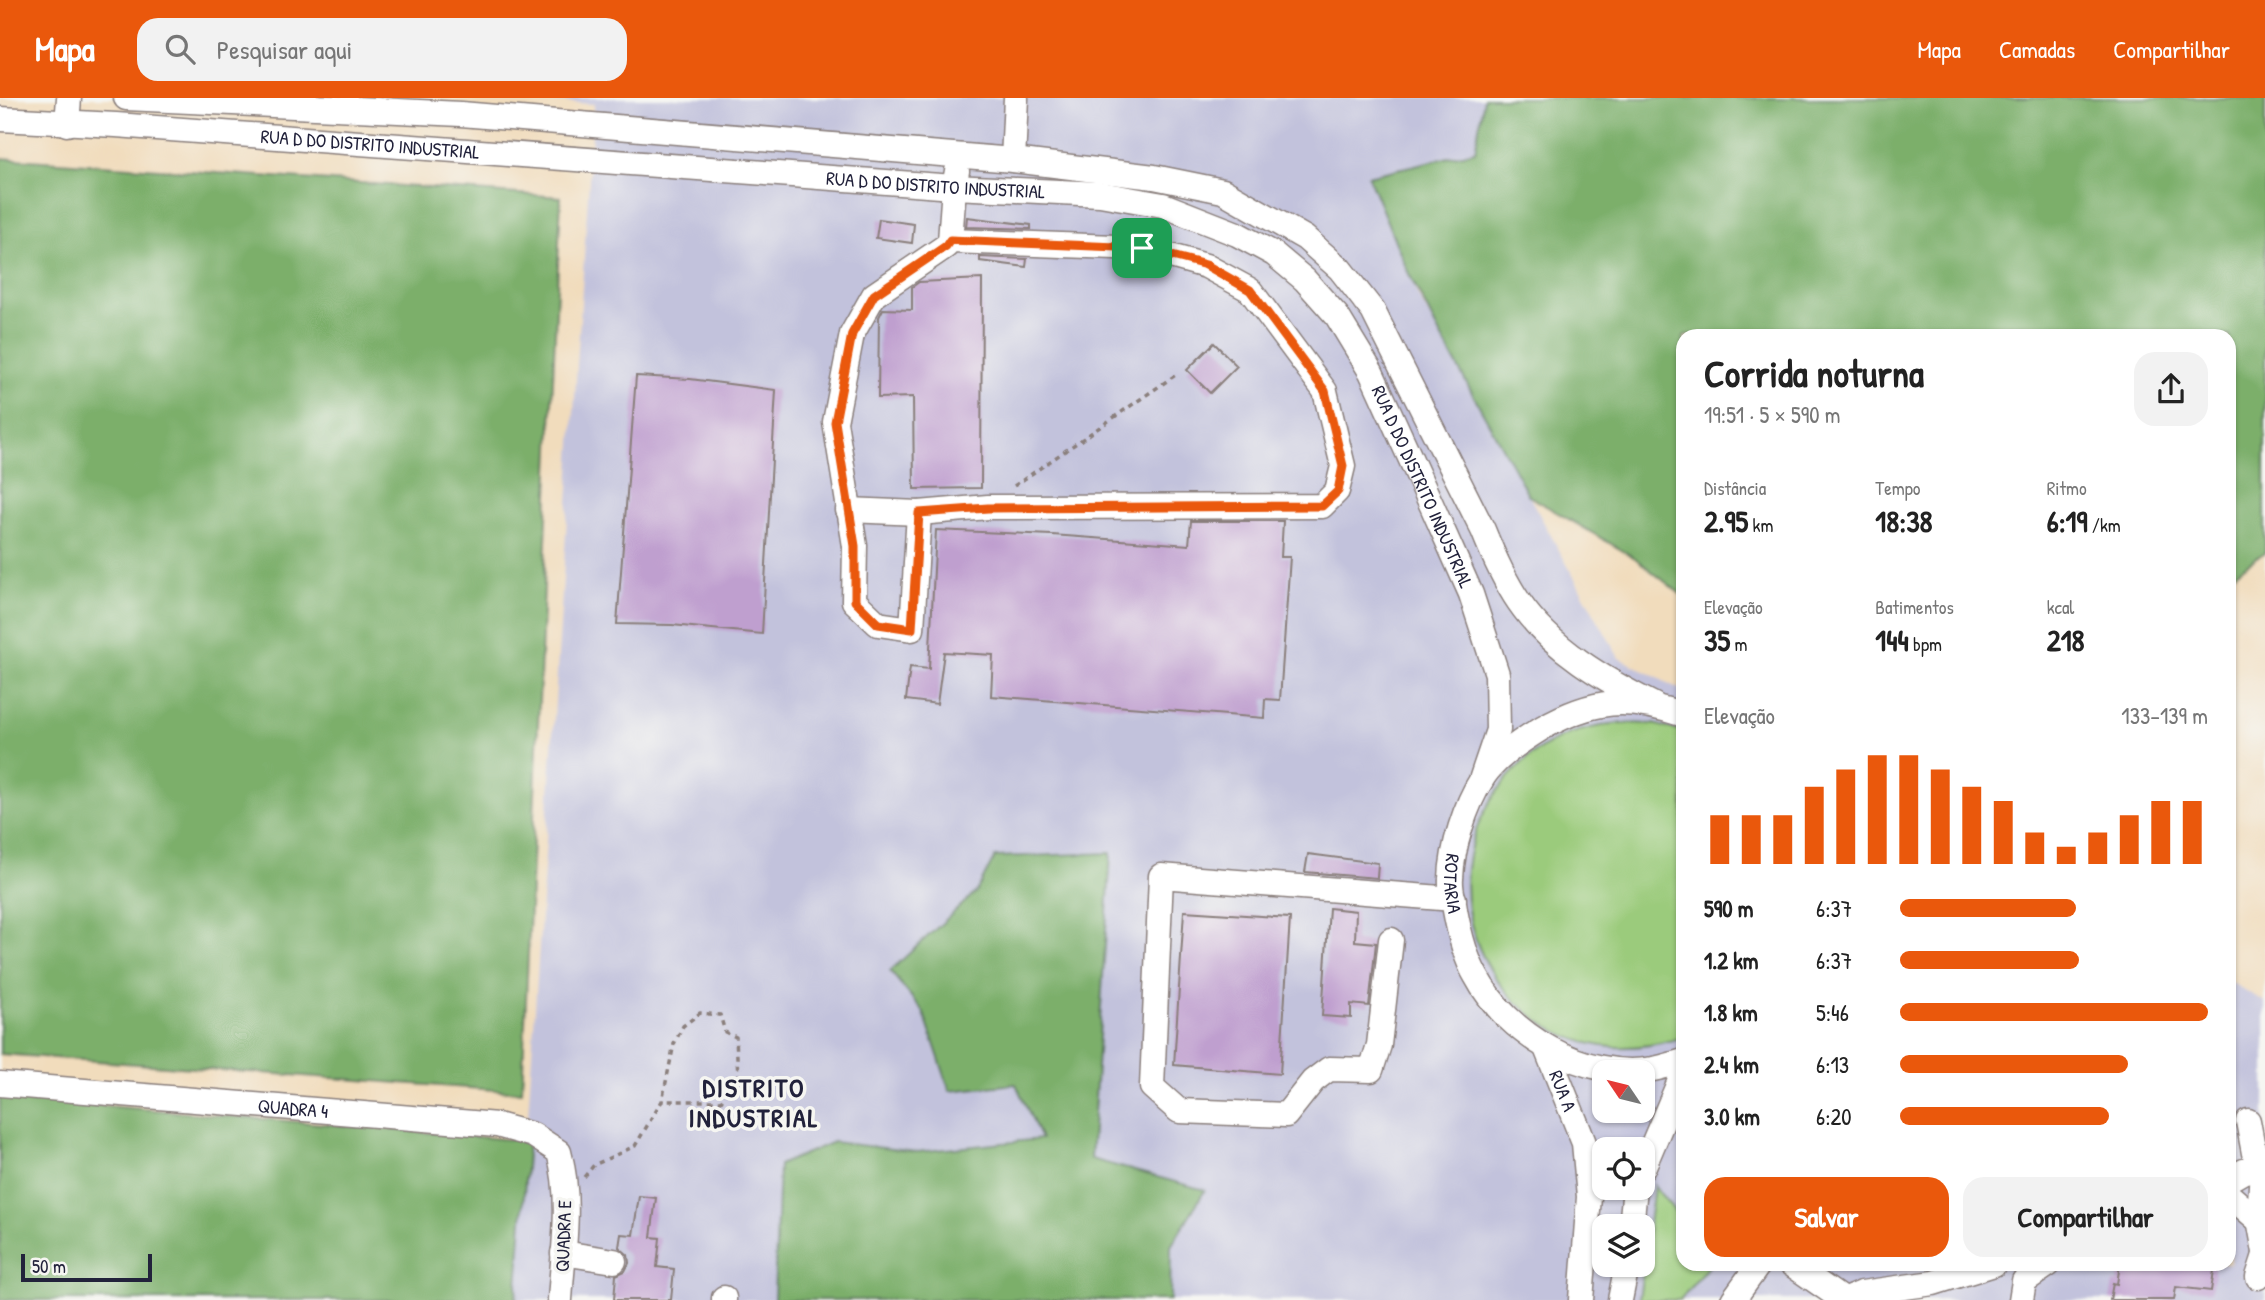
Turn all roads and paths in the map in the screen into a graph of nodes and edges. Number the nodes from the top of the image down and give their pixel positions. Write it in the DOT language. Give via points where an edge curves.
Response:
graph roads {
  1 [pos="69,98"];
  2 [pos="117,98"];
  3 [pos="126,98"];
  4 [pos="1016,98"];
  5 [pos="206,101"];
  6 [pos="462,106"];
  7 [pos="0,119"];
  8 [pos="67,124"];
  9 [pos="116,125"];
  10 [pos="961,157"];
  11 [pos="1013,160"];
  12 [pos="954,187"];
  13 [pos="950,240"];
  14 [pos="1177,374"];
  15 [pos="988,508"];
  16 [pos="848,510"];
  17 [pos="919,513"];
  18 [pos="1654,705"];
  19 [pos="1676,712"];
  20 [pos="1482,777"];
  21 [pos="1454,900"];
  22 [pos="1391,940"];
  23 [pos="1546,1048"];
  24 [pos="1676,1063"];
  25 [pos="0,1084"];
  26 [pos="1676,1090"];
  27 [pos="662,1101"];
  28 [pos="2248,1121"];
  29 [pos="1655,1140"];
  30 [pos="2264,1169"];
  31 [pos="565,1172"];
  32 [pos="2236,1176"];
  33 [pos="565,1200"];
  34 [pos="2236,1201"];
  35 [pos="2262,1222"];
  36 [pos="563,1253"];
  37 [pos="614,1261"];
  38 [pos="2263,1262"];
  39 [pos="1754,1271"];
  40 [pos="1801,1271"];
  41 [pos="1972,1271"];
  42 [pos="2009,1271"];
  43 [pos="2042,1271"];
  44 [pos="1625,1277"];
  45 [pos="2023,1290"];
  46 [pos="560,1300"];
  47 [pos="1581,1300"];
  48 [pos="1620,1300"];
  49 [pos="1733,1300"];
  50 [pos="1844,1300"];
  1 -- 8 [label="street"];
  2 -- 9 [label="street"];
  3 -- 5 [label="street, RUA D DO DISTRITO INDUSTRIAL"];
  4 -- 11 [label="street"];
  5 -- 6 [label="street, RUA D DO DISTRITO INDUSTRIAL"];
  6 -- 10 [label="street, RUA D DO DISTRITO INDUSTRIAL"];
  7 -- 8 [label="street, RUA D DO DISTRITO INDUSTRIAL"];
  8 -- 9 [label="street, RUA D DO DISTRITO INDUSTRIAL"];
  9 -- 12 [label="street, RUA D DO DISTRITO INDUSTRIAL"];
  10 -- 11 [label="street, RUA D DO DISTRITO INDUSTRIAL"];
  10 -- 12 [label="street"];
  11 -- 18 [label="street, RUA D DO DISTRITO INDUSTRIAL" via="1154,177 1223,191 1305,238 1340,269 1373,311 1519,603 1601,678"];
  12 -- 13 [label="street"];
  12 -- 20 [label="street, RUA D DO DISTRITO INDUSTRIAL" via="1100,194 1163,205 1237,234 1274,254 1305,280 1337,316 1371,372 1471,594 1497,674 1498,730"];
  13 -- 15 [label="street" via="1142,248 1206,265 1250,290 1325,391 1343,466 1338,491 1322,506"];
  13 -- 16 [label="street" via="874,295 852,334 835,422"];
  14 -- 15 [label="path" via="1024,478"];
  15 -- 17 [label="street"];
  16 -- 17 [label="street"];
  16 -- 17 [label="street" via="855,546 855,601 878,624 912,629"];
  18 -- 19 [label="street, ROTARIA"];
  18 -- 20 [label="street, ROTARIA" via="1606,703 1564,716 1519,742"];
  20 -- 21 [label="street, ROTARIA" via="1459,830 1451,880"];
  21 -- 22 [label="street" via="1161,876 1152,1087 1179,1111 1286,1115 1329,1069 1371,1070 1379,1045"];
  21 -- 23 [label="street, ROTARIA" via="1458,928 1476,976 1506,1017"];
  23 -- 24 [label="street, ROTARIA" via="1615,1069 1651,1069"];
  23 -- 47 [label="street, RUA A" via="1584,1143 1589,1197"];
  25 -- 31 [label="street, QUADRA 4" via="497,1125 533,1135 559,1152"];
  26 -- 29 [label="street"];
  27 -- 27 [label="path" via="721,1101 738,1077 736,1037 725,1032 720,1015 700,1013 683,1026 674,1044"];
  27 -- 33 [label="path" via="635,1146 594,1165"];
  28 -- 30 [label="street" via="2254,1153"];
  30 -- 32 [label="street"];
  30 -- 35 [label="street"];
  31 -- 33 [label="street, QUADRA E"];
  33 -- 36 [label="street, QUADRA E"];
  34 -- 35 [label="street"];
  35 -- 38 [label="street"];
  36 -- 37 [label="street"];
  36 -- 46 [label="street, QUADRA E"];
  39 -- 49 [label="street"];
  40 -- 50 [label="street"];
  41 -- 50 [label="street"];
  42 -- 45 [label="street"];
  43 -- 45 [label="street"];
  44 -- 48 [label="street"];
}
